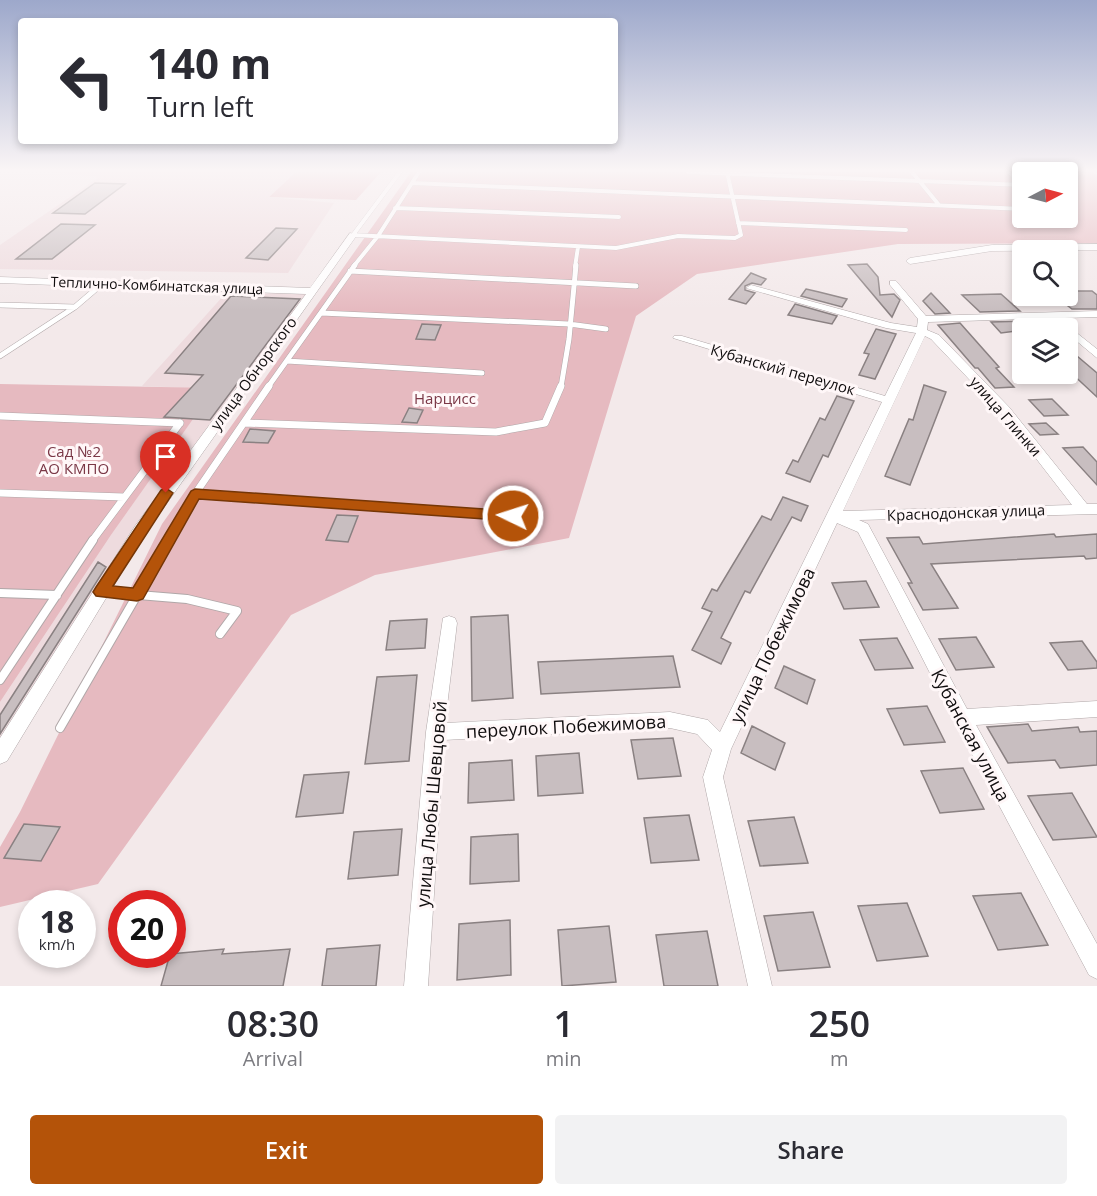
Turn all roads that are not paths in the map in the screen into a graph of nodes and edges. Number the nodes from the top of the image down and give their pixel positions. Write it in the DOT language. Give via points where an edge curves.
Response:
graph roads {
  1 [pos="366,218"];
  2 [pos="389,218"];
  3 [pos="737,218"];
  4 [pos="738,223"];
  5 [pos="906,230"];
  6 [pos="353,235"];
  7 [pos="378,236"];
  8 [pos="578,247"];
  9 [pos="1097,248"];
  10 [pos="910,261"];
  11 [pos="350,271"];
  12 [pos="0,280"];
  13 [pos="893,282"];
  14 [pos="103,283"];
  15 [pos="572,283"];
  16 [pos="636,286"];
  17 [pos="752,288"];
  18 [pos="313,291"];
  19 [pos="0,305"];
  20 [pos="75,307"];
  21 [pos="321,313"];
  22 [pos="1097,314"];
  23 [pos="1053,315"];
  24 [pos="1056,318"];
  25 [pos="569,324"];
  26 [pos="923,325"];
  27 [pos="606,328"];
  28 [pos="678,338"];
  29 [pos="1078,338"];
  30 [pos="1097,355"];
  31 [pos="0,356"];
  32 [pos="287,361"];
  33 [pos="482,373"];
  34 [pos="888,400"];
  35 [pos="0,416"];
  36 [pos="245,423"];
  37 [pos="0,493"];
  38 [pos="195,494"];
  39 [pos="124,497"];
  40 [pos="1090,509"];
  41 [pos="513,516"];
  42 [pos="835,516"];
  43 [pos="101,592"];
  44 [pos="0,593"];
  45 [pos="137,594"];
  46 [pos="57,595"];
  47 [pos="449,623"];
  48 [pos="220,634"];
  49 [pos="0,680"];
  50 [pos="1097,709"];
  51 [pos="962,718"];
  52 [pos="60,728"];
  53 [pos="435,732"];
  54 [pos="722,748"];
  55 [pos="0,755"];
  56 [pos="1097,967"];
  57 [pos="416,986"];
  58 [pos="760,986"];
  1 -- 6 [label="lane"];
  2 -- 7 [label="lane"];
  3 -- 4 [label="lane"];
  4 -- 5 [label="lane"];
  4 -- 8 [label="lane" via="741,235 735,237 678,236 631,247"];
  6 -- 7 [label="lane"];
  6 -- 18 [label="street, улица Обнорского"];
  7 -- 8 [label="lane"];
  7 -- 11 [label="lane"];
  8 -- 15 [label="lane"];
  9 -- 10 [label="street" via="993,248"];
  11 -- 15 [label="lane"];
  11 -- 21 [label="lane"];
  12 -- 14 [label="street, Теплично-Комбинатская улица"];
  13 -- 26 [label="street, улица Глинки"];
  14 -- 18 [label="street, Теплично-Комбинатская улица"];
  14 -- 20 [label="lane"];
  15 -- 16 [label="lane"];
  15 -- 25 [label="lane"];
  17 -- 26 [label="street" via="890,327"];
  18 -- 43 [label="street, улица Обнорского" via="140,530"];
  19 -- 20 [label="lane"];
  20 -- 31 [label="lane"];
  21 -- 25 [label="lane"];
  21 -- 32 [label="lane"];
  22 -- 23 [label="street"];
  23 -- 24 [label="street"];
  23 -- 26 [label="street"];
  25 -- 27 [label="lane"];
  25 -- 36 [label="lane" via="555,409 545,423 496,432"];
  26 -- 34 [label="street, улица Побежимова"];
  26 -- 40 [label="street, улица Глинки" via="1005,410"];
  28 -- 34 [label="street, Кубанский переулок"];
  29 -- 30 [label="street"];
  32 -- 33 [label="lane"];
  32 -- 36 [label="lane"];
  34 -- 42 [label="street, улица Побежимова"];
  35 -- 39 [label="lane" via="180,423"];
  36 -- 38 [label="lane"];
  37 -- 39 [label="lane"];
  38 -- 41 [label="lane"];
  38 -- 45 [label="lane"];
  39 -- 46 [label="lane"];
  40 -- 42 [label="street, Краснодонская улица"];
  42 -- 51 [label="street, Кубанская улица" via="863,528"];
  42 -- 54 [label="street, улица Побежимова"];
  43 -- 45 [label="lane"];
  43 -- 55 [label="street, улица Обнорского"];
  44 -- 46 [label="lane"];
  45 -- 48 [label="lane" via="203,601 237,611"];
  45 -- 52 [label="lane"];
  46 -- 49 [label="lane"];
  47 -- 53 [label="street, улица Любы Шевцовой"];
  50 -- 51 [label="street"];
  51 -- 56 [label="street, Кубанская улица"];
  53 -- 54 [label="street, переулок Побежимова" via="670,720 702,726"];
  53 -- 57 [label="street, улица Любы Шевцовой"];
  54 -- 58 [label="street, улица Побежимова" via="713,777"];
}
